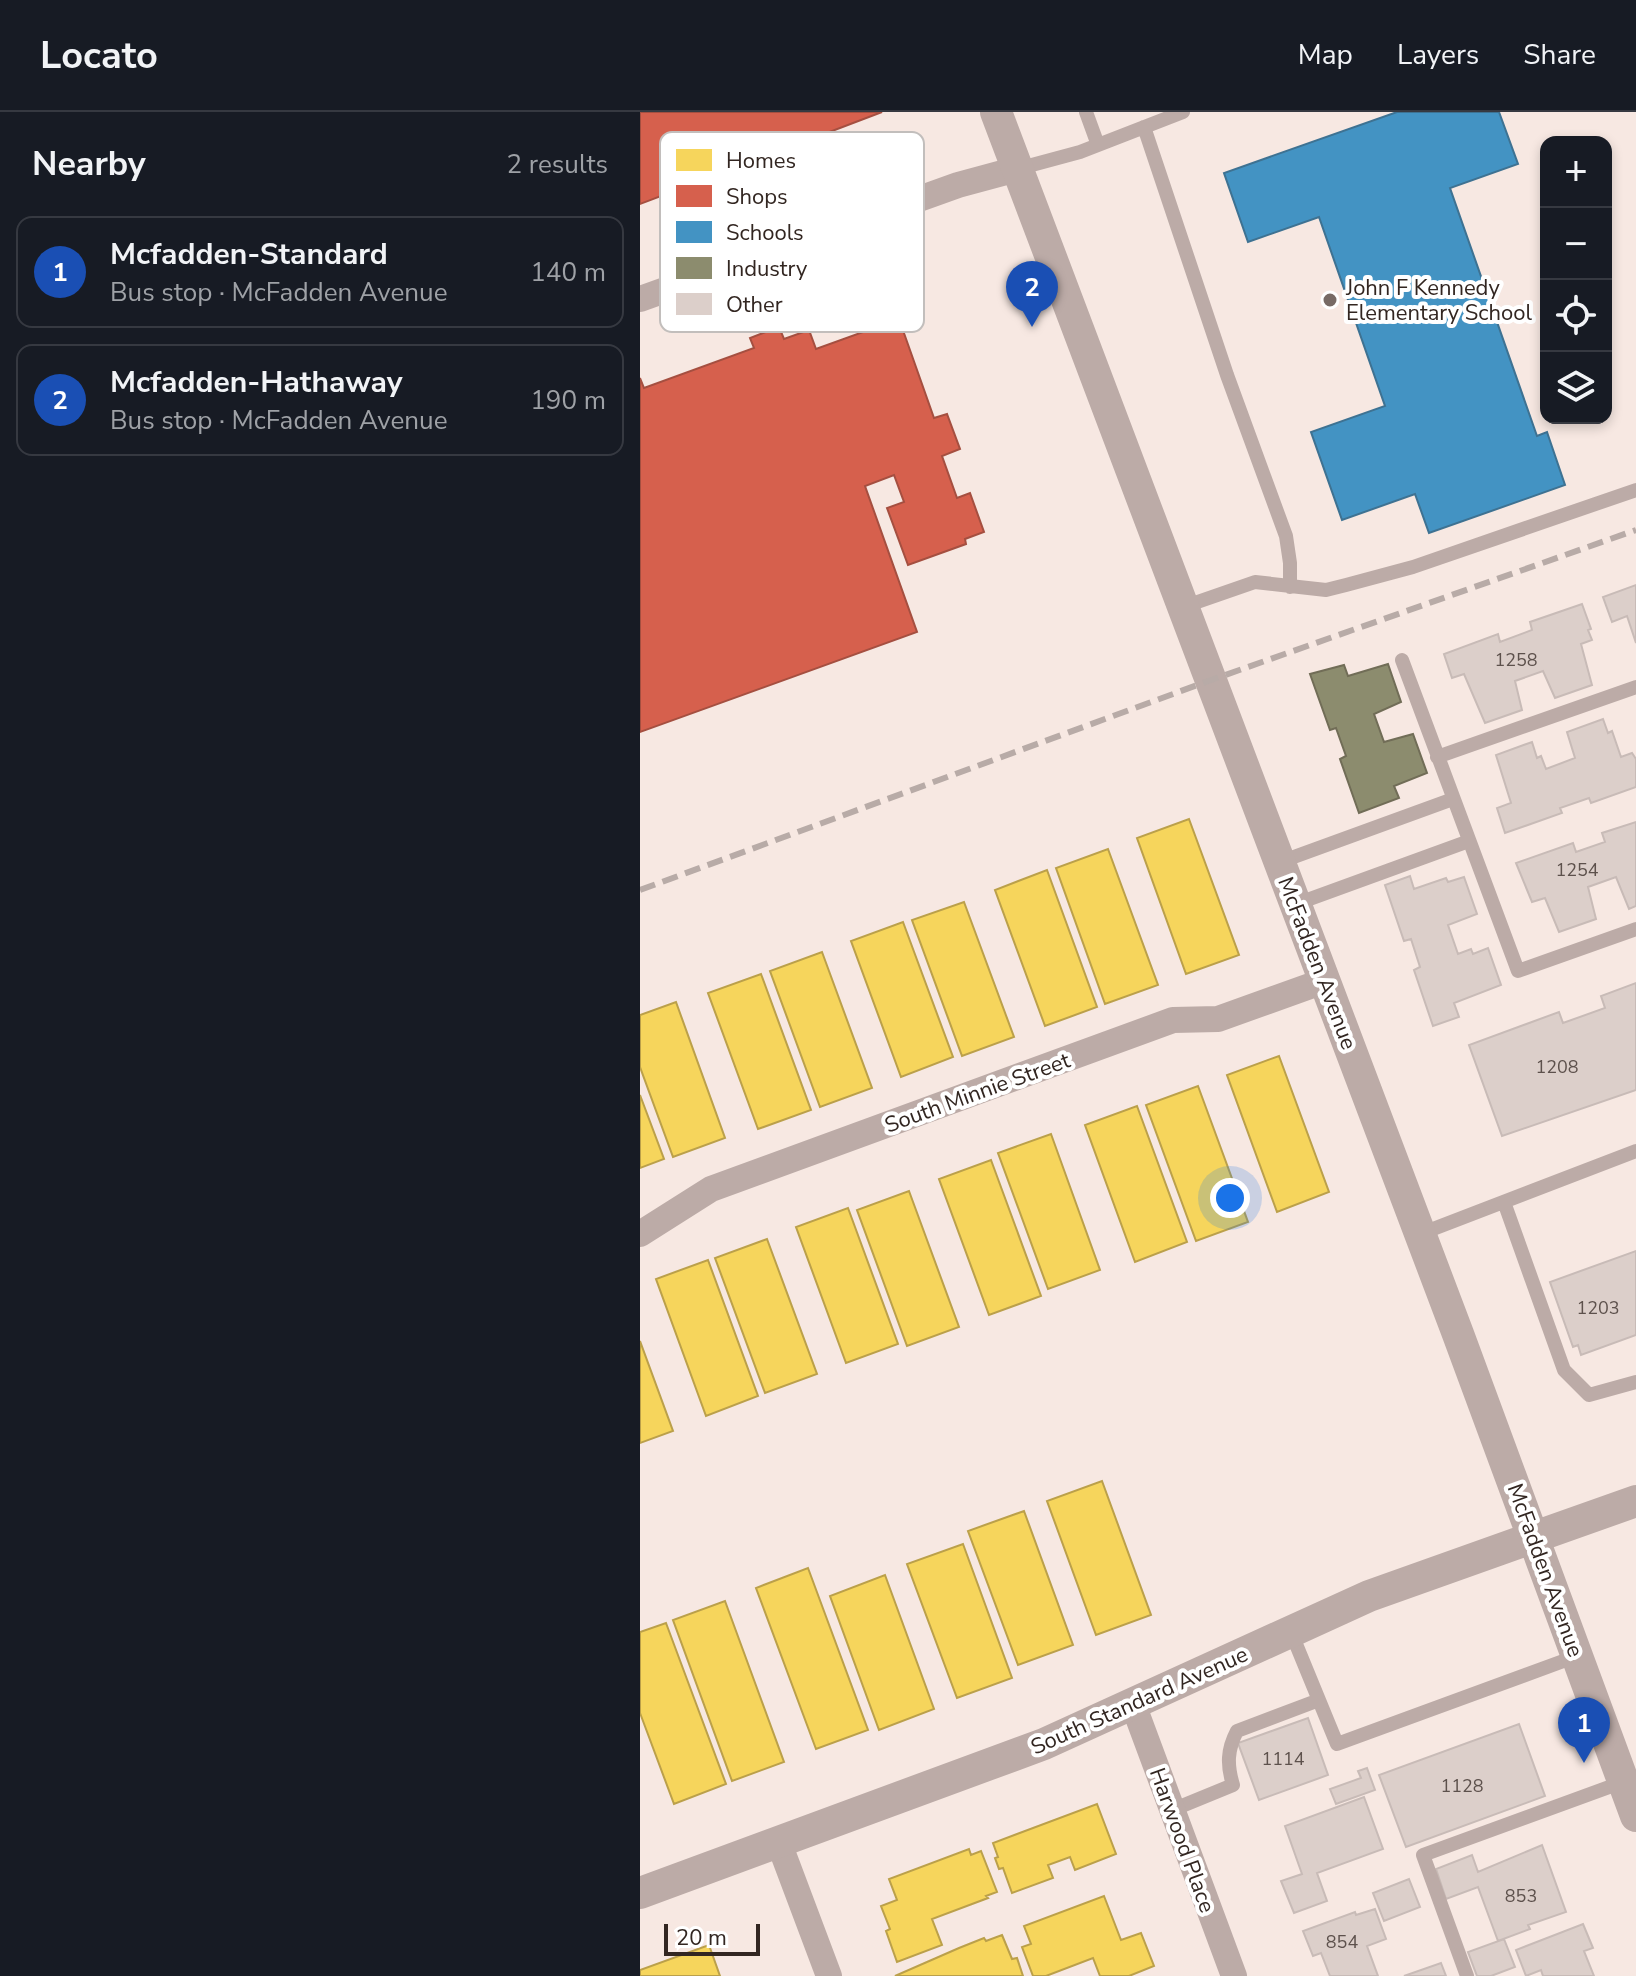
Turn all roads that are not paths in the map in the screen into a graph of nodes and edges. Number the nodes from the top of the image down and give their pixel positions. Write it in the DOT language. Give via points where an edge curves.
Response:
graph roads {
  1 [pos="996,112"];
  2 [pos="1086,112"];
  3 [pos="1183,112"];
  4 [pos="1144,127"];
  5 [pos="1098,145"];
  6 [pos="1017,169"];
  7 [pos="924,197"];
  8 [pos="660,292"];
  9 [pos="640,299"];
  10 [pos="1636,490"];
  11 [pos="1290,587"];
  12 [pos="1183,607"];
  13 [pos="1402,660"];
  14 [pos="1636,687"];
  15 [pos="1437,757"];
  16 [pos="1453,799"];
  17 [pos="1469,841"];
  18 [pos="1280,862"];
  19 [pos="1295,904"];
  20 [pos="1636,929"];
  21 [pos="1324,981"];
  22 [pos="1636,1151"];
  23 [pos="1504,1202"];
  24 [pos="640,1234"];
  25 [pos="1420,1234"];
  26 [pos="1636,1382"];
  27 [pos="1636,1501"];
  28 [pos="1534,1537"];
  29 [pos="1291,1632"];
  30 [pos="1578,1656"];
  31 [pos="1319,1700"];
  32 [pos="1133,1704"];
  33 [pos="1631,1798"];
  34 [pos="1172,1810"];
  35 [pos="779,1843"];
  36 [pos="640,1893"];
  37 [pos="829,1976"];
  38 [pos="1234,1976"];
  39 [pos="1467,1976"];
  1 -- 6 [label="street, McFadden Avenue"];
  2 -- 5 [label="lane"];
  3 -- 4 [label="lane"];
  4 -- 5 [label="lane"];
  4 -- 11 [label="lane" via="1286,536"];
  5 -- 6 [label="lane"];
  6 -- 7 [label="street"];
  6 -- 12 [label="street, McFadden Avenue"];
  8 -- 9 [label="street"];
  10 -- 11 [label="lane" via="1413,567 1326,590"];
  11 -- 12 [label="lane" via="1255,582"];
  12 -- 18 [label="street, McFadden Avenue"];
  13 -- 15 [label="lane"];
  14 -- 15 [label="lane"];
  15 -- 16 [label="lane"];
  16 -- 17 [label="lane"];
  16 -- 18 [label="lane"];
  17 -- 19 [label="lane"];
  17 -- 20 [label="lane" via="1518,971"];
  18 -- 19 [label="street, McFadden Avenue"];
  19 -- 21 [label="street, McFadden Avenue"];
  21 -- 24 [label="street, South Minnie Street" via="1218,1019 1173,1020 711,1189"];
  21 -- 25 [label="street, McFadden Avenue"];
  22 -- 23 [label="lane"];
  23 -- 25 [label="lane"];
  23 -- 26 [label="lane" via="1564,1370 1589,1395"];
  25 -- 28 [label="street, McFadden Avenue"];
  27 -- 28 [label="street, South Standard Avenue"];
  28 -- 29 [label="street, South Standard Avenue" via="1369,1596"];
  28 -- 30 [label="street, McFadden Avenue"];
  29 -- 31 [label="lane"];
  29 -- 32 [label="street, South Standard Avenue"];
  30 -- 31 [label="lane" via="1337,1744"];
  30 -- 33 [label="street, McFadden Avenue"];
  31 -- 34 [label="lane" via="1237,1731 1229,1746 1233,1785"];
  32 -- 34 [label="street, Harwood Place"];
  32 -- 35 [label="street, South Standard Avenue" via="1044,1744"];
  33 -- 39 [label="lane" via="1423,1855"];
  34 -- 38 [label="street, Harwood Place"];
  35 -- 36 [label="street, South Standard Avenue"];
  35 -- 37 [label="street"];
}
